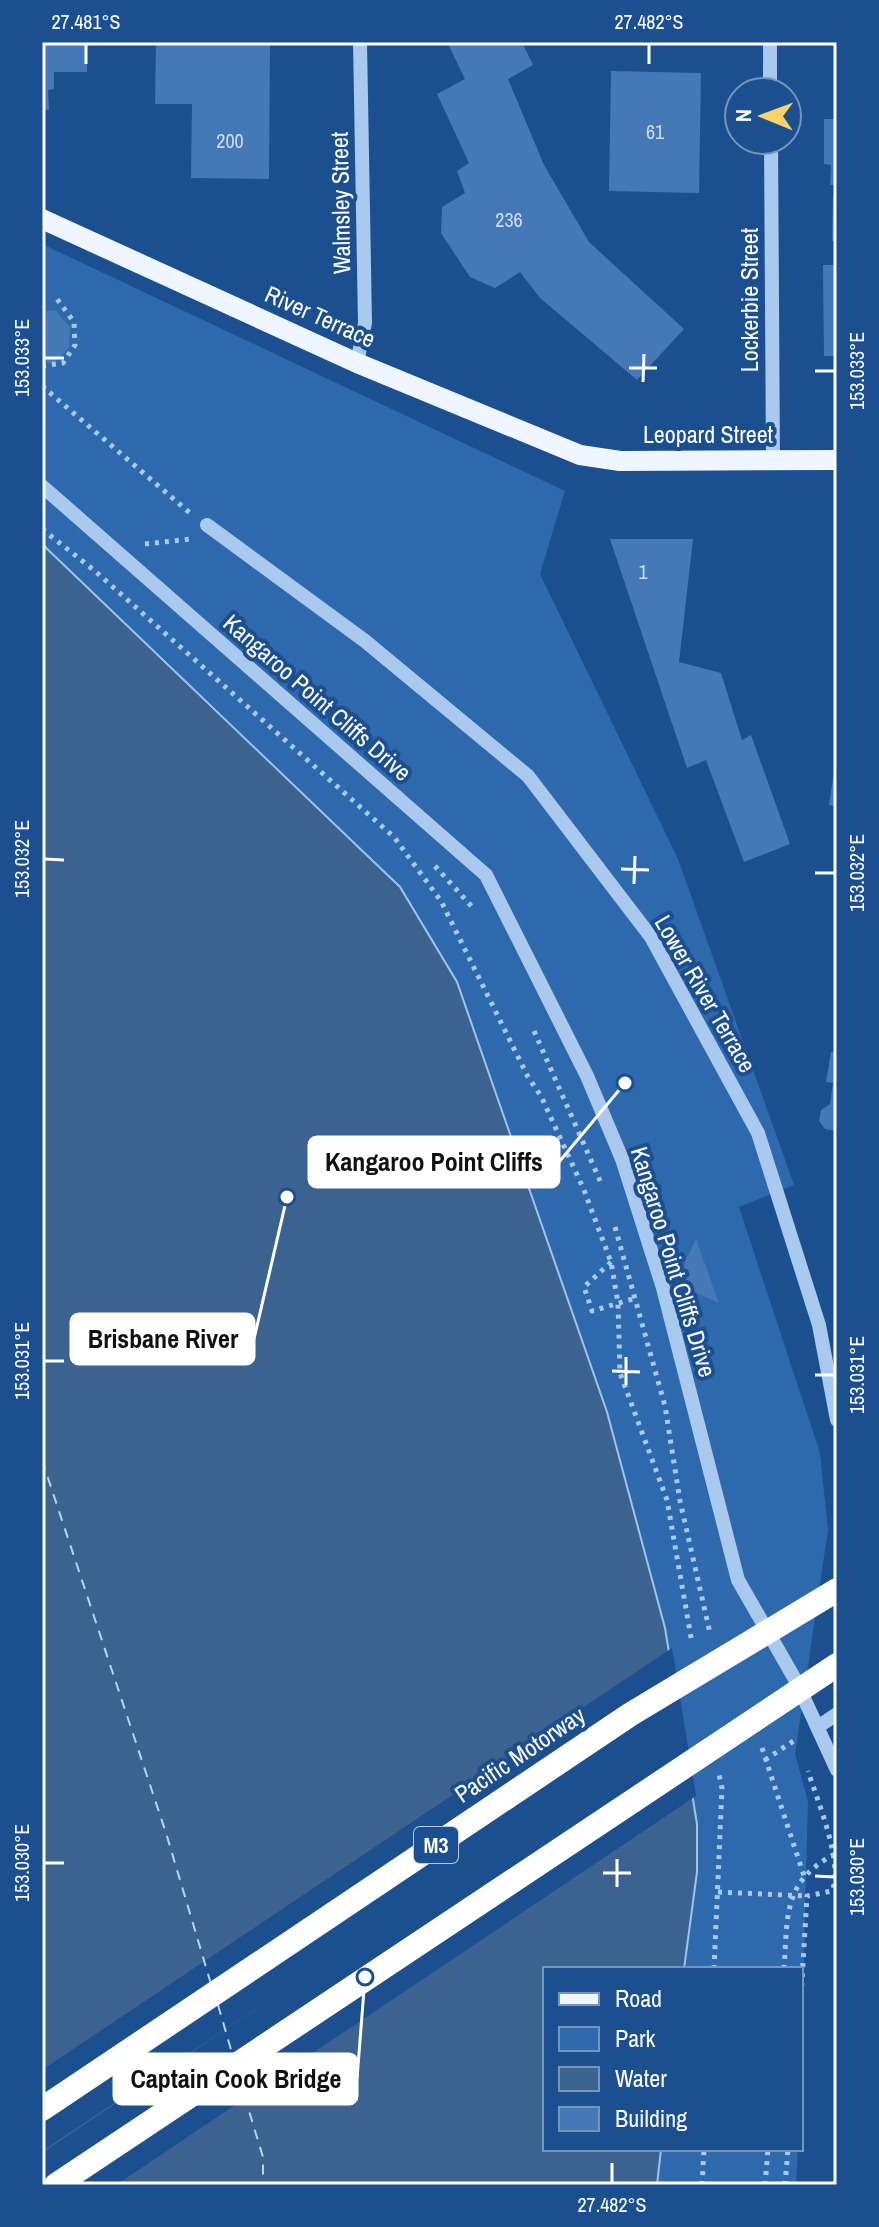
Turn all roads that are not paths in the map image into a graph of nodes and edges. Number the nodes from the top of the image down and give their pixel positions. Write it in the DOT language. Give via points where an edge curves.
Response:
graph roads {
  1 [pos="360,42"];
  2 [pos="770,42"];
  3 [pos="770,76"];
  4 [pos="771,156"];
  5 [pos="42,219"];
  6 [pos="357,363"];
  7 [pos="580,455"];
  8 [pos="837,460"];
  9 [pos="773,461"];
  10 [pos="42,486"];
  11 [pos="207,525"];
  12 [pos="837,1420"];
  13 [pos="837,1590"];
  14 [pos="837,1665"];
  15 [pos="837,1714"];
  16 [pos="819,1726"];
  17 [pos="837,1770"];
  18 [pos="42,2109"];
  19 [pos="56,2185"];
  1 -- 6 [label="street, Walmsley Street" via="365,323"];
  2 -- 3 [label="street"];
  4 -- 9 [label="street, Lockerbie Street"];
  5 -- 6 [label="main road, River Terrace"];
  6 -- 7 [label="main road, River Terrace"];
  7 -- 9 [label="main road, Leopard Street" via="620,461"];
  8 -- 9 [label="main road, Leopard Street"];
  10 -- 16 [label="street, Kangaroo Point Cliffs Drive" via="486,875 587,1076 622,1159 670,1315 738,1580"];
  11 -- 12 [label="street, Lower River Terrace" via="365,641 528,776 651,937 758,1133 819,1325"];
  13 -- 18 [label="highway, Pacific Motorway / M3" via="631,1714"];
  14 -- 19 [label="highway"];
  15 -- 16 [label="street"];
  16 -- 17 [label="street"];
}
